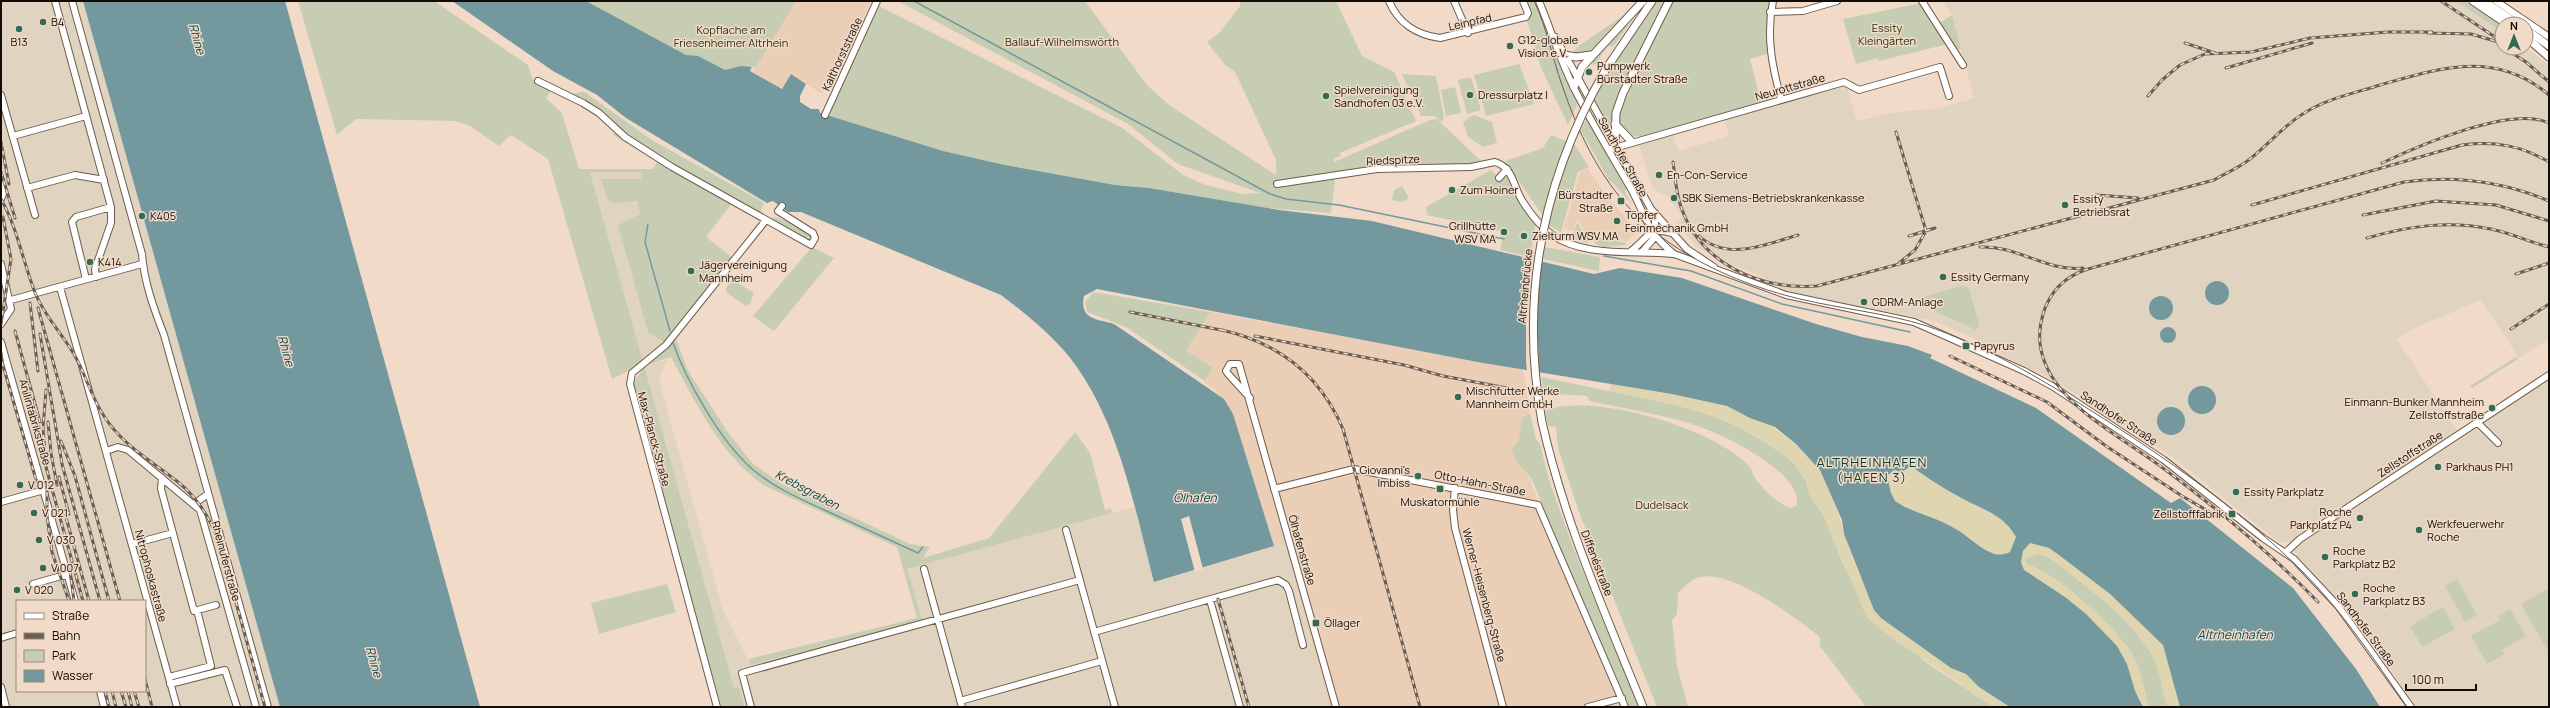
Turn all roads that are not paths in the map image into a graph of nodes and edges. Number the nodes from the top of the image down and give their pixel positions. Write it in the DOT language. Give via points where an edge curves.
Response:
graph roads {
  1 [pos="55,1"];
  2 [pos="72,1"];
  3 [pos="877,1"];
  4 [pos="1389,1"];
  5 [pos="1454,1"];
  6 [pos="1523,1"];
  7 [pos="1539,1"];
  8 [pos="1643,1"];
  9 [pos="1652,1"];
  10 [pos="1669,1"];
  11 [pos="1773,1"];
  12 [pos="1837,1"];
  13 [pos="1922,1"];
  14 [pos="2473,1"];
  15 [pos="2484,1"];
  16 [pos="2496,1"];
  17 [pos="1770,12"];
  18 [pos="2495,16"];
  19 [pos="2506,16"];
  20 [pos="1550,29"];
  21 [pos="1468,33"];
  22 [pos="2534,35"];
  23 [pos="2549,37"];
  24 [pos="2534,44"];
  25 [pos="2549,46"];
  26 [pos="1564,55"];
  27 [pos="1591,55"];
  28 [pos="2549,57"];
  29 [pos="1963,65"];
  30 [pos="1577,78"];
  31 [pos="538,81"];
  32 [pos="1574,87"];
  33 [pos="1,95"];
  34 [pos="1949,96"];
  35 [pos="1781,99"];
  36 [pos="825,115"];
  37 [pos="86,116"];
  38 [pos="1615,124"];
  39 [pos="13,136"];
  40 [pos="1632,142"];
  41 [pos="1612,149"];
  42 [pos="1508,169"];
  43 [pos="1499,178"];
  44 [pos="104,180"];
  45 [pos="1,184"];
  46 [pos="1277,184"];
  47 [pos="27,188"];
  48 [pos="1,199"];
  49 [pos="782,206"];
  50 [pos="111,208"];
  51 [pos="1655,213"];
  52 [pos="34,215"];
  53 [pos="766,220"];
  54 [pos="1654,233"];
  55 [pos="1672,233"];
  56 [pos="1631,251"];
  57 [pos="1642,252"];
  58 [pos="1674,254"];
  59 [pos="1,264"];
  60 [pos="142,264"];
  61 [pos="1732,275"];
  62 [pos="96,277"];
  63 [pos="86,279"];
  64 [pos="60,287"];
  65 [pos="11,300"];
  66 [pos="1,324"];
  67 [pos="1,342"];
  68 [pos="2549,375"];
  69 [pos="1250,398"];
  70 [pos="1542,422"];
  71 [pos="2477,422"];
  72 [pos="2498,443"];
  73 [pos="106,451"];
  74 [pos="162,478"];
  75 [pos="1274,488"];
  76 [pos="1455,488"];
  77 [pos="44,490"];
  78 [pos="208,494"];
  79 [pos="1,502"];
  80 [pos="194,504"];
  81 [pos="203,518"];
  82 [pos="215,518"];
  83 [pos="1066,530"];
  84 [pos="173,533"];
  85 [pos="132,544"];
  86 [pos="2285,553"];
  87 [pos="924,569"];
  88 [pos="68,574"];
  89 [pos="1080,580"];
  90 [pos="33,584"];
  91 [pos="75,600"];
  92 [pos="1210,600"];
  93 [pos="216,605"];
  94 [pos="196,610"];
  95 [pos="938,620"];
  96 [pos="1094,632"];
  97 [pos="16,633"];
  98 [pos="1,638"];
  99 [pos="1303,645"];
  100 [pos="1102,661"];
  101 [pos="212,669"];
  102 [pos="169,677"];
  103 [pos="170,684"];
  104 [pos="1,687"];
  105 [pos="100,692"];
  106 [pos="1622,698"];
  107 [pos="961,704"];
  108 [pos="6,707"];
  109 [pos="104,707"];
  110 [pos="177,707"];
  111 [pos="237,707"];
  112 [pos="256,707"];
  113 [pos="268,707"];
  114 [pos="717,707"];
  115 [pos="751,707"];
  116 [pos="1115,707"];
  117 [pos="1240,707"];
  118 [pos="1336,707"];
  119 [pos="1503,707"];
  120 [pos="1588,707"];
  121 [pos="1625,707"];
  122 [pos="1643,707"];
  123 [pos="2411,707"];
  1 -- 37 [label="street"];
  2 -- 60 [label="street" via="142,254"];
  3 -- 36 [label="street, Kalthorststraße"];
  4 -- 21 [label="street, Leinpfad" via="1398,17 1416,32 1440,38"];
  5 -- 21 [label="street"];
  6 -- 21 [label="street, Leinpfad" via="1528,13 1522,19"];
  7 -- 20 [label="street, Sandhofer Straße"];
  8 -- 27 [label="main road"];
  9 -- 70 [label="main road, Altrheinbrücke, bridge" via="1606,69 1581,117 1560,168 1546,215 1537,258 1532,328"];
  10 -- 38 [label="main road" via="1623,93"];
  11 -- 17 [label="street"];
  12 -- 17 [label="street" via="1803,11"];
  13 -- 29 [label="street"];
  14 -- 18 [label="main road"];
  15 -- 19 [label="main road"];
  16 -- 23 [label="street"];
  17 -- 35 [label="street" via="1769,49"];
  20 -- 26 [label="street, Sandhofer Straße"];
  20 -- 32 [label="street, Sandhofer Straße" via="1554,45"];
  22 -- 25 [label="main road"];
  24 -- 28 [label="main road"];
  26 -- 27 [label="main road"];
  26 -- 30 [label="street, Sandhofer Straße"];
  27 -- 30 [label="main road"];
  30 -- 32 [label="main road"];
  30 -- 41 [label="street, Sandhofer Straße"];
  31 -- 53 [label="street" via="583,103 599,113 625,137 672,167"];
  32 -- 41 [label="street, Sandhofer Straße"];
  33 -- 39 [label="street"];
  34 -- 35 [label="street, Neurottstraße" via="1940,67 1859,90 1844,82"];
  35 -- 40 [label="street, Neurottstraße"];
  37 -- 39 [label="street"];
  37 -- 44 [label="street"];
  38 -- 40 [label="main road"];
  38 -- 41 [label="main road"];
  39 -- 47 [label="street"];
  40 -- 41 [label="street, Neurottstraße"];
  41 -- 51 [label="street, Sandhofer Straße"];
  41 -- 54 [label="street, Sandhofer Straße"];
  42 -- 43 [label="street"];
  42 -- 46 [label="street, Riedspitze" via="1494,162 1471,167 1377,169"];
  42 -- 56 [label="street" via="1522,201 1552,235 1590,249"];
  44 -- 47 [label="street" via="75,175"];
  44 -- 50 [label="street"];
  45 -- 48 [label="street"];
  47 -- 52 [label="street"];
  49 -- 53 [label="street" via="778,211 814,233 815,238 811,245"];
  50 -- 62 [label="street" via="111,223 95,269"];
  50 -- 63 [label="street" via="76,217 72,222"];
  51 -- 54 [label="street"];
  51 -- 55 [label="street, Sandhofer Straße"];
  53 -- 114 [label="street, Max-Planck-Straße" via="666,345 632,373 630,384"];
  54 -- 55 [label="street"];
  54 -- 56 [label="street"];
  54 -- 57 [label="street"];
  54 -- 58 [label="street, Sandhofer Straße"];
  55 -- 61 [label="street, Sandhofer Straße" via="1697,257"];
  56 -- 57 [label="street"];
  57 -- 58 [label="street"];
  58 -- 61 [label="street, Sandhofer Straße"];
  59 -- 65 [label="street"];
  60 -- 62 [label="street"];
  60 -- 78 [label="street"];
  61 -- 86 [label="street, Sandhofer Straße" via="1800,298 1914,322 2024,371 2052,386 2159,456"];
  62 -- 63 [label="street"];
  63 -- 64 [label="street"];
  64 -- 65 [label="street"];
  64 -- 73 [label="street, Nitrophoskastraße"];
  65 -- 66 [label="street" via="11,309"];
  67 -- 77 [label="street, Anilinfabrikstraße"];
  68 -- 71 [label="street, Zellstoffstraße"];
  69 -- 69 [label="street, Ölhafenstraße" via="1242,368 1239,364 1230,364 1226,371"];
  69 -- 75 [label="street, Ölhafenstraße"];
  70 -- 122 [label="main road, Diffenéstraße" via="1553,471 1574,535"];
  71 -- 72 [label="street"];
  71 -- 86 [label="street, Zellstoffstraße" via="2300,538"];
  73 -- 74 [label="street, Rheinuferstraße" via="123,448"];
  73 -- 85 [label="street, Nitrophoskastraße"];
  74 -- 80 [label="street, Rheinuferstraße"];
  74 -- 84 [label="street" via="161,489"];
  75 -- 76 [label="street, Otto-Hahn-Straße" via="1354,469"];
  75 -- 118 [label="street, Ölhafenstraße"];
  76 -- 106 [label="street, Otto-Hahn-Straße" via="1538,506"];
  76 -- 119 [label="street, Werner-Heisenberg-Straße" via="1455,528"];
  77 -- 79 [label="street"];
  77 -- 88 [label="street, Anilinfabrikstraße"];
  78 -- 80 [label="street"];
  78 -- 82 [label="street"];
  80 -- 81 [label="street, Rheinuferstraße"];
  81 -- 82 [label="street"];
  81 -- 112 [label="street, Rheinuferstraße"];
  82 -- 113 [label="street"];
  83 -- 89 [label="street"];
  84 -- 85 [label="street"];
  84 -- 94 [label="street" via="194,611"];
  85 -- 102 [label="street, Nitrophoskastraße"];
  86 -- 123 [label="street, Sandhofer Straße" via="2308,572 2338,606"];
  87 -- 95 [label="street"];
  88 -- 90 [label="street"];
  88 -- 91 [label="street, Anilinfabrikstraße"];
  89 -- 95 [label="street"];
  89 -- 96 [label="street"];
  92 -- 96 [label="street"];
  92 -- 99 [label="street" via="1274,580 1282,582 1289,591"];
  92 -- 117 [label="street"];
  93 -- 94 [label="street"];
  94 -- 101 [label="street"];
  95 -- 107 [label="street"];
  95 -- 115 [label="street" via="742,673"];
  96 -- 100 [label="street"];
  97 -- 98 [label="street"];
  100 -- 107 [label="street"];
  100 -- 116 [label="street"];
  101 -- 102 [label="street"];
  101 -- 103 [label="street"];
  101 -- 111 [label="street" via="227,672"];
  102 -- 103 [label="street, Nitrophoskastraße"];
  103 -- 110 [label="street, Nitrophoskastraße"];
  104 -- 108 [label="street"];
  105 -- 109 [label="street"];
  106 -- 120 [label="street"];
  106 -- 121 [label="street, Otto-Hahn-Straße"];
}
